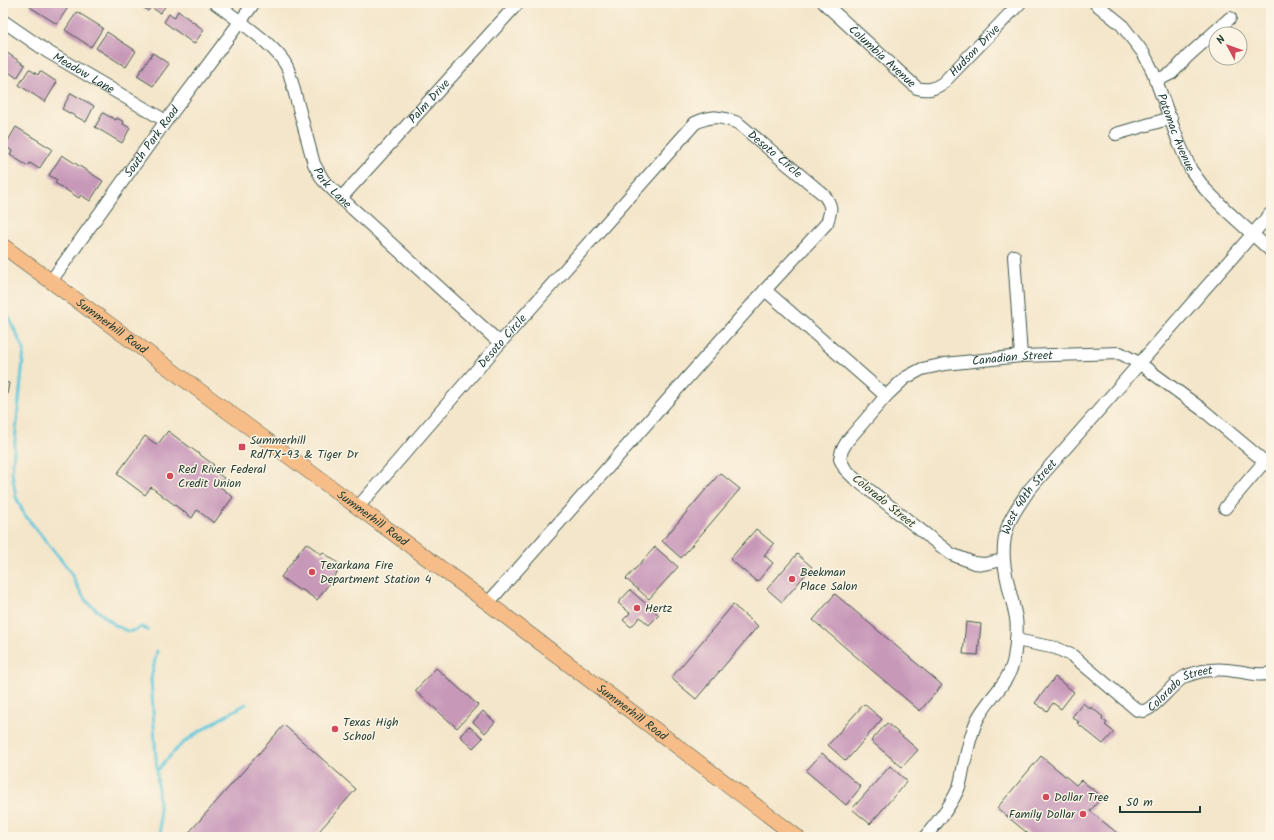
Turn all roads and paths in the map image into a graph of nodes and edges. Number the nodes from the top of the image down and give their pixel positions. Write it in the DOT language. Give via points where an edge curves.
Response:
graph roads {
  1 [pos="215,3"];
  2 [pos="254,3"];
  3 [pos="518,3"];
  4 [pos="824,3"];
  5 [pos="1020,3"];
  6 [pos="1096,3"];
  7 [pos="1230,18"];
  8 [pos="3,21"];
  9 [pos="240,23"];
  10 [pos="1155,80"];
  11 [pos="925,90"];
  12 [pos="1171,118"];
  13 [pos="166,121"];
  14 [pos="1116,134"];
  15 [pos="341,198"];
  16 [pos="1271,213"];
  17 [pos="1252,234"];
  18 [pos="3,246"];
  19 [pos="1271,251"];
  20 [pos="1014,256"];
  21 [pos="51,281"];
  22 [pos="765,290"];
  23 [pos="500,343"];
  24 [pos="1021,356"];
  25 [pos="1139,363"];
  26 [pos="886,396"];
  27 [pos="1268,464"];
  28 [pos="358,507"];
  29 [pos="1224,508"];
  30 [pos="1003,560"];
  31 [pos="488,603"];
  32 [pos="1016,640"];
  33 [pos="1271,673"];
  34 [pos="797,837"];
  35 [pos="925,837"];
  1 -- 9 [label="street, Park Lane"];
  2 -- 9 [label="street, South Park Road"];
  3 -- 15 [label="street, Palm Drive"];
  4 -- 11 [label="street, Columbia Avenue" via="911,83"];
  5 -- 11 [label="street, Hudson Drive" via="943,83"];
  6 -- 10 [label="street, Potomac Avenue" via="1121,24 1144,54"];
  7 -- 10 [label="street" via="1172,73"];
  8 -- 13 [label="street, Meadow Lane" via="48,52"];
  9 -- 13 [label="street, South Park Road"];
  9 -- 15 [label="street, Park Lane" via="272,49 287,67 314,164 323,180"];
  10 -- 12 [label="street, Potomac Avenue"];
  12 -- 14 [label="street"];
  12 -- 17 [label="street, Potomac Avenue" via="1179,143 1205,189"];
  13 -- 21 [label="street, South Park Road"];
  15 -- 23 [label="street, Park Lane"];
  16 -- 17 [label="street, West 40th Street"];
  17 -- 19 [label="street, Potomac Avenue"];
  17 -- 25 [label="street, West 40th Street"];
  18 -- 21 [label="main road, Summerhill Road"];
  20 -- 24 [label="street"];
  21 -- 28 [label="main road, Summerhill Road"];
  22 -- 23 [label="street, Desoto Circle" via="826,223 831,211 829,202 824,195 738,123 722,117 707,118 695,123"];
  22 -- 26 [label="street"];
  22 -- 31 [label="street, Desoto Circle"];
  23 -- 28 [label="street, Desoto Circle"];
  24 -- 25 [label="street, Canadian Street" via="1120,353"];
  24 -- 26 [label="street, Canadian Street" via="922,369 905,378"];
  25 -- 27 [label="street, Canadian Street" via="1203,410"];
  25 -- 30 [label="street, West 40th Street" via="1029,490 1009,523"];
  26 -- 30 [label="street, Colorado Street" via="842,450 840,459 845,468 854,478 951,554 974,563 984,564"];
  27 -- 29 [label="street"];
  28 -- 31 [label="main road, Summerhill Road"];
  30 -- 32 [label="street, West 40th Street" via="1016,619"];
  31 -- 34 [label="main road, Summerhill Road"];
  32 -- 33 [label="street, Colorado Street" via="1056,648 1073,656 1137,710 1144,711 1185,676 1206,670 1232,670 1263,676"];
  32 -- 35 [label="street, West 40th Street" via="1014,659 1009,672 973,729 959,786 948,808"];
}
